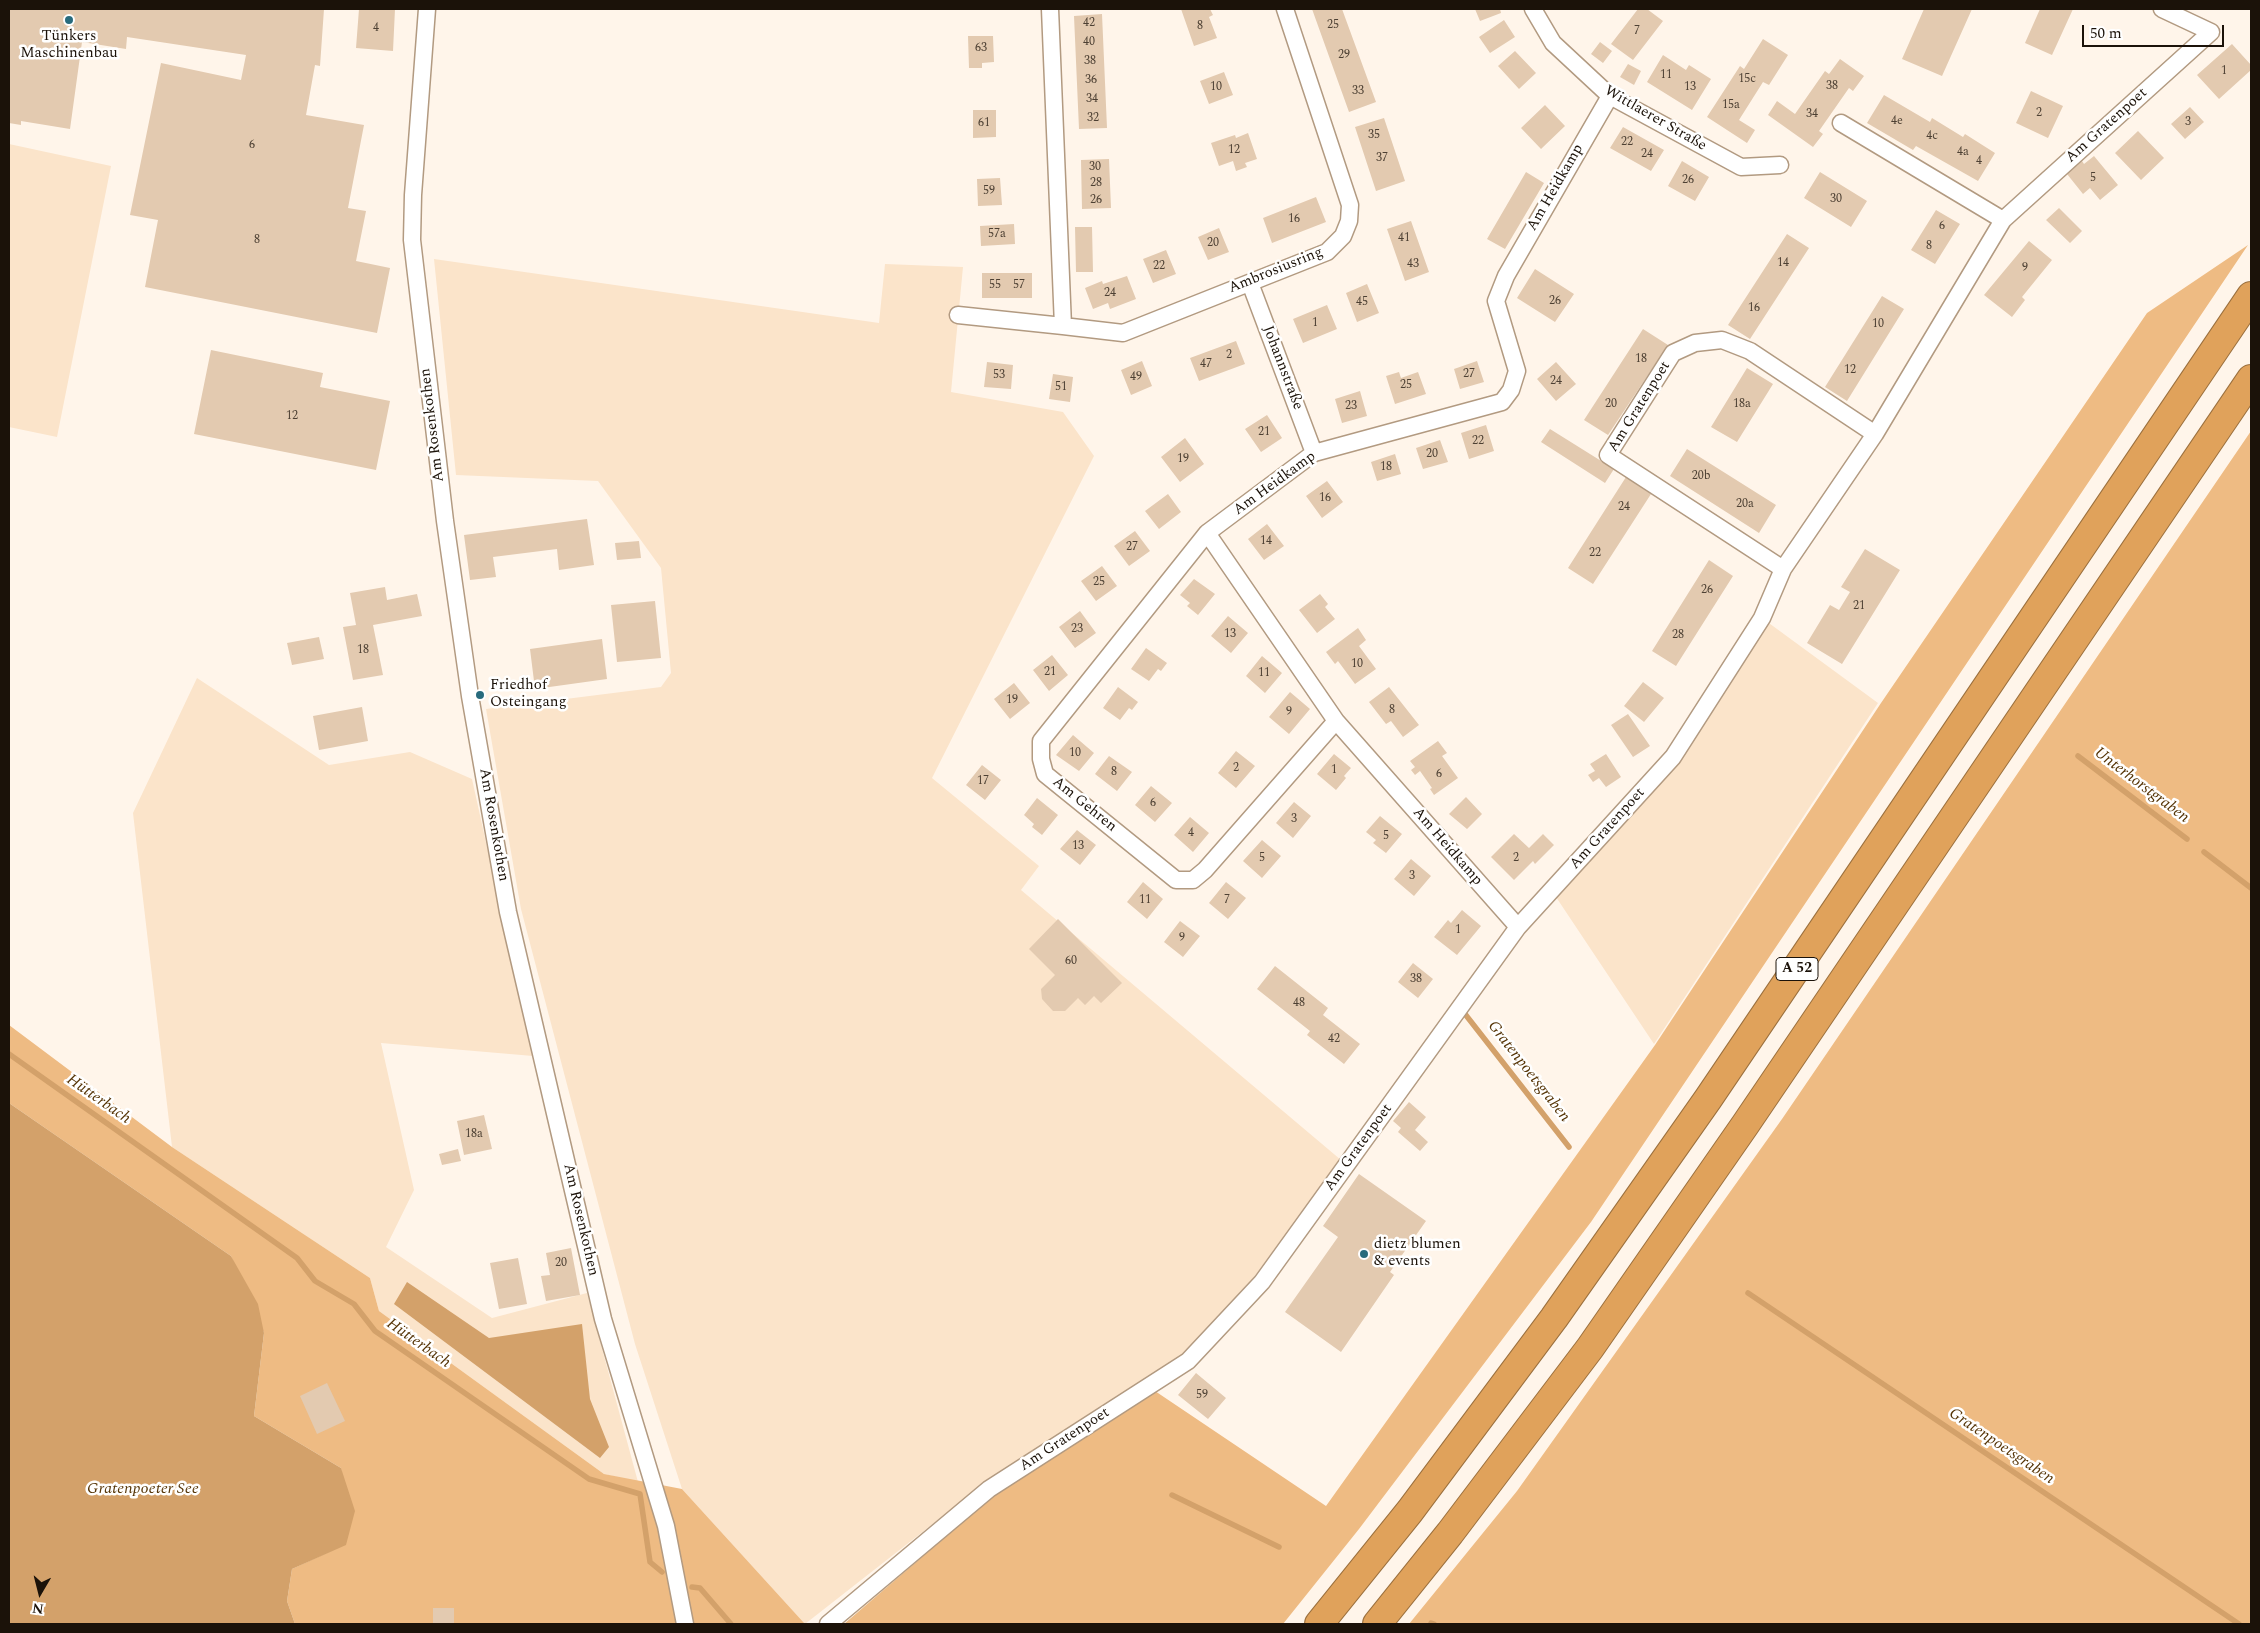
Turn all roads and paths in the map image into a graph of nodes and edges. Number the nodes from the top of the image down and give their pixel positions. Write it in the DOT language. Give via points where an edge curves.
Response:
graph roads {
  1 [pos="426,9"];
  2 [pos="1050,9"];
  3 [pos="1285,9"];
  4 [pos="1533,9"];
  5 [pos="2162,9"];
  6 [pos="1610,96"];
  7 [pos="1841,123"];
  8 [pos="1780,165"];
  9 [pos="2003,220"];
  10 [pos="1250,283"];
  11 [pos="2251,296"];
  12 [pos="958,315"];
  13 [pos="1063,326"];
  14 [pos="2251,379"];
  15 [pos="1875,434"];
  16 [pos="1314,453"];
  17 [pos="1207,533"];
  18 [pos="1782,569"];
  19 [pos="1336,721"];
  20 [pos="1518,927"];
  21 [pos="685,1624"];
  22 [pos="828,1624"];
  23 [pos="1319,1624"];
  24 [pos="1377,1624"];
  1 -- 21 [label="street, Am Rosenkothen" via="412,240 442,502 470,696 508,912 603,1319 666,1526"];
  2 -- 13 [label="street"];
  3 -- 10 [label="street, Ambrosiusring" via="1350,205 1348,221 1343,236 1327,252"];
  4 -- 6 [label="street, Wittlaerer Straße" via="1553,42"];
  5 -- 9 [label="street, Am Gratenpoet" via="2211,32"];
  6 -- 8 [label="street, Wittlaerer Straße" via="1741,167"];
  6 -- 16 [label="street, Am Heidkamp" via="1506,276 1496,301 1517,371 1511,390 1502,402"];
  7 -- 9 [label="street"];
  9 -- 15 [label="street, Am Gratenpoet"];
  10 -- 13 [label="street, Ambrosiusring" via="1122,333"];
  10 -- 16 [label="street, Johannstraße"];
  11 -- 23 [label="highway, A 52" via="1697,1116 1554,1318 1410,1510"];
  12 -- 13 [label="street, Ambrosiusring"];
  14 -- 24 [label="highway, A 52" via="1751,1117 1590,1348"];
  15 -- 18 [label="street, Am Gratenpoet"];
  15 -- 18 [label="street, Am Gratenpoet" via="1736,345 1722,340 1695,343 1673,353 1608,455"];
  16 -- 17 [label="street, Am Heidkamp"];
  17 -- 19 [label="street, Am Heidkamp"];
  17 -- 19 [label="street, Am Gehren" via="1041,741 1040,760 1045,774 1176,880 1193,880"];
  18 -- 20 [label="street, Am Gratenpoet" via="1762,618 1673,756"];
  19 -- 20 [label="street, Am Heidkamp"];
  20 -- 22 [label="street, Am Gratenpoet" via="1262,1282 1188,1361 989,1490"];
}
